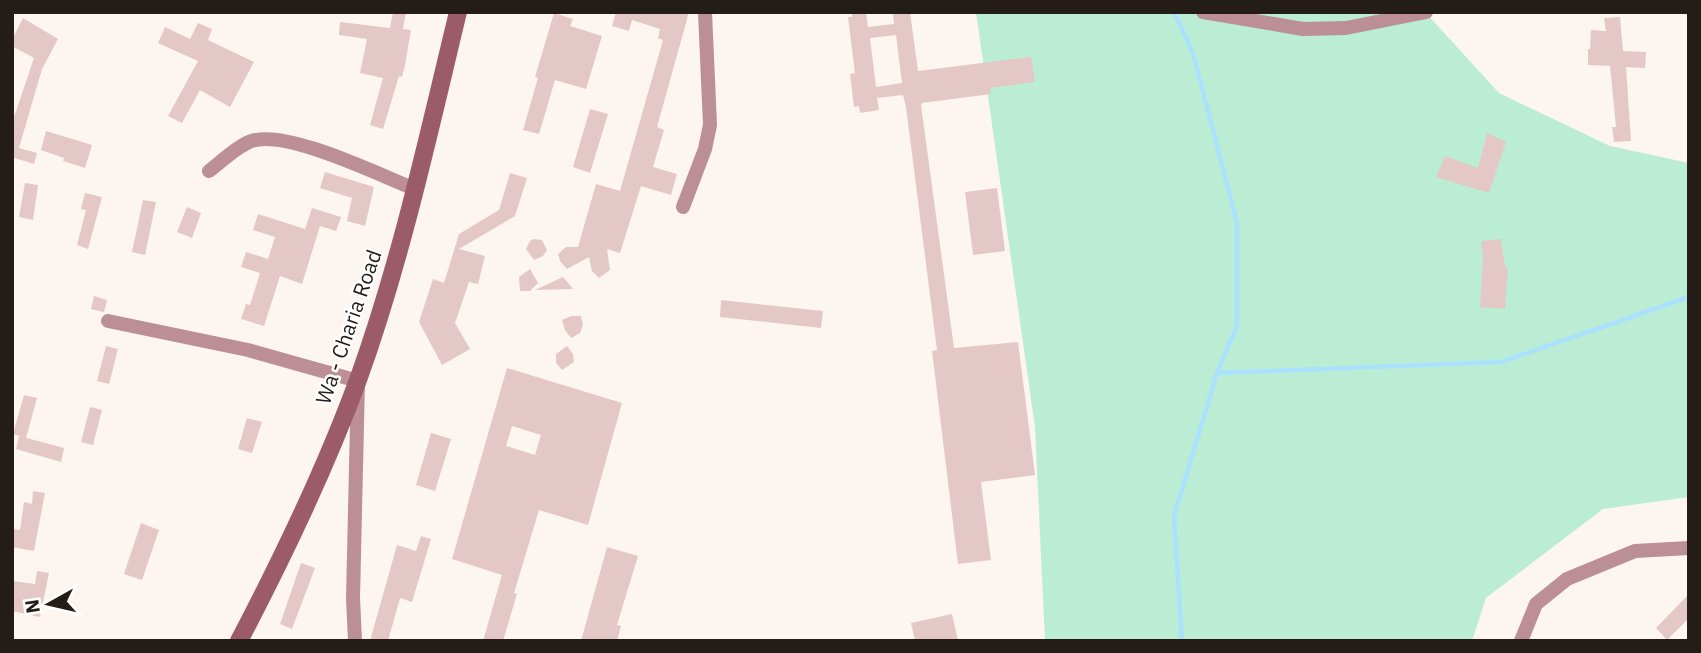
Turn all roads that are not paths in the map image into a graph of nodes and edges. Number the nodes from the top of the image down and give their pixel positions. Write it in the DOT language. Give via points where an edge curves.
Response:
graph roads {
  1 [pos="458,12"];
  2 [pos="705,12"];
  3 [pos="1203,12"];
  4 [pos="1426,12"];
  5 [pos="209,171"];
  6 [pos="415,189"];
  7 [pos="683,207"];
  8 [pos="108,321"];
  9 [pos="358,381"];
  10 [pos="1689,548"];
  11 [pos="239,641"];
  12 [pos="355,641"];
  13 [pos="1521,641"];
  1 -- 6 [label="street, Wa - Charia Road"];
  2 -- 7 [label="street" via="710,125"];
  3 -- 4 [label="street" via="1303,29 1346,28"];
  5 -- 6 [label="street" via="247,142 280,139"];
  6 -- 9 [label="street, Wa - Charia Road"];
  8 -- 9 [label="street" via="248,350"];
  9 -- 11 [label="street, Wa - Charia Road" via="284,554"];
  9 -- 12 [label="street"];
  10 -- 13 [label="street" via="1635,551 1567,579 1536,604"];
}
